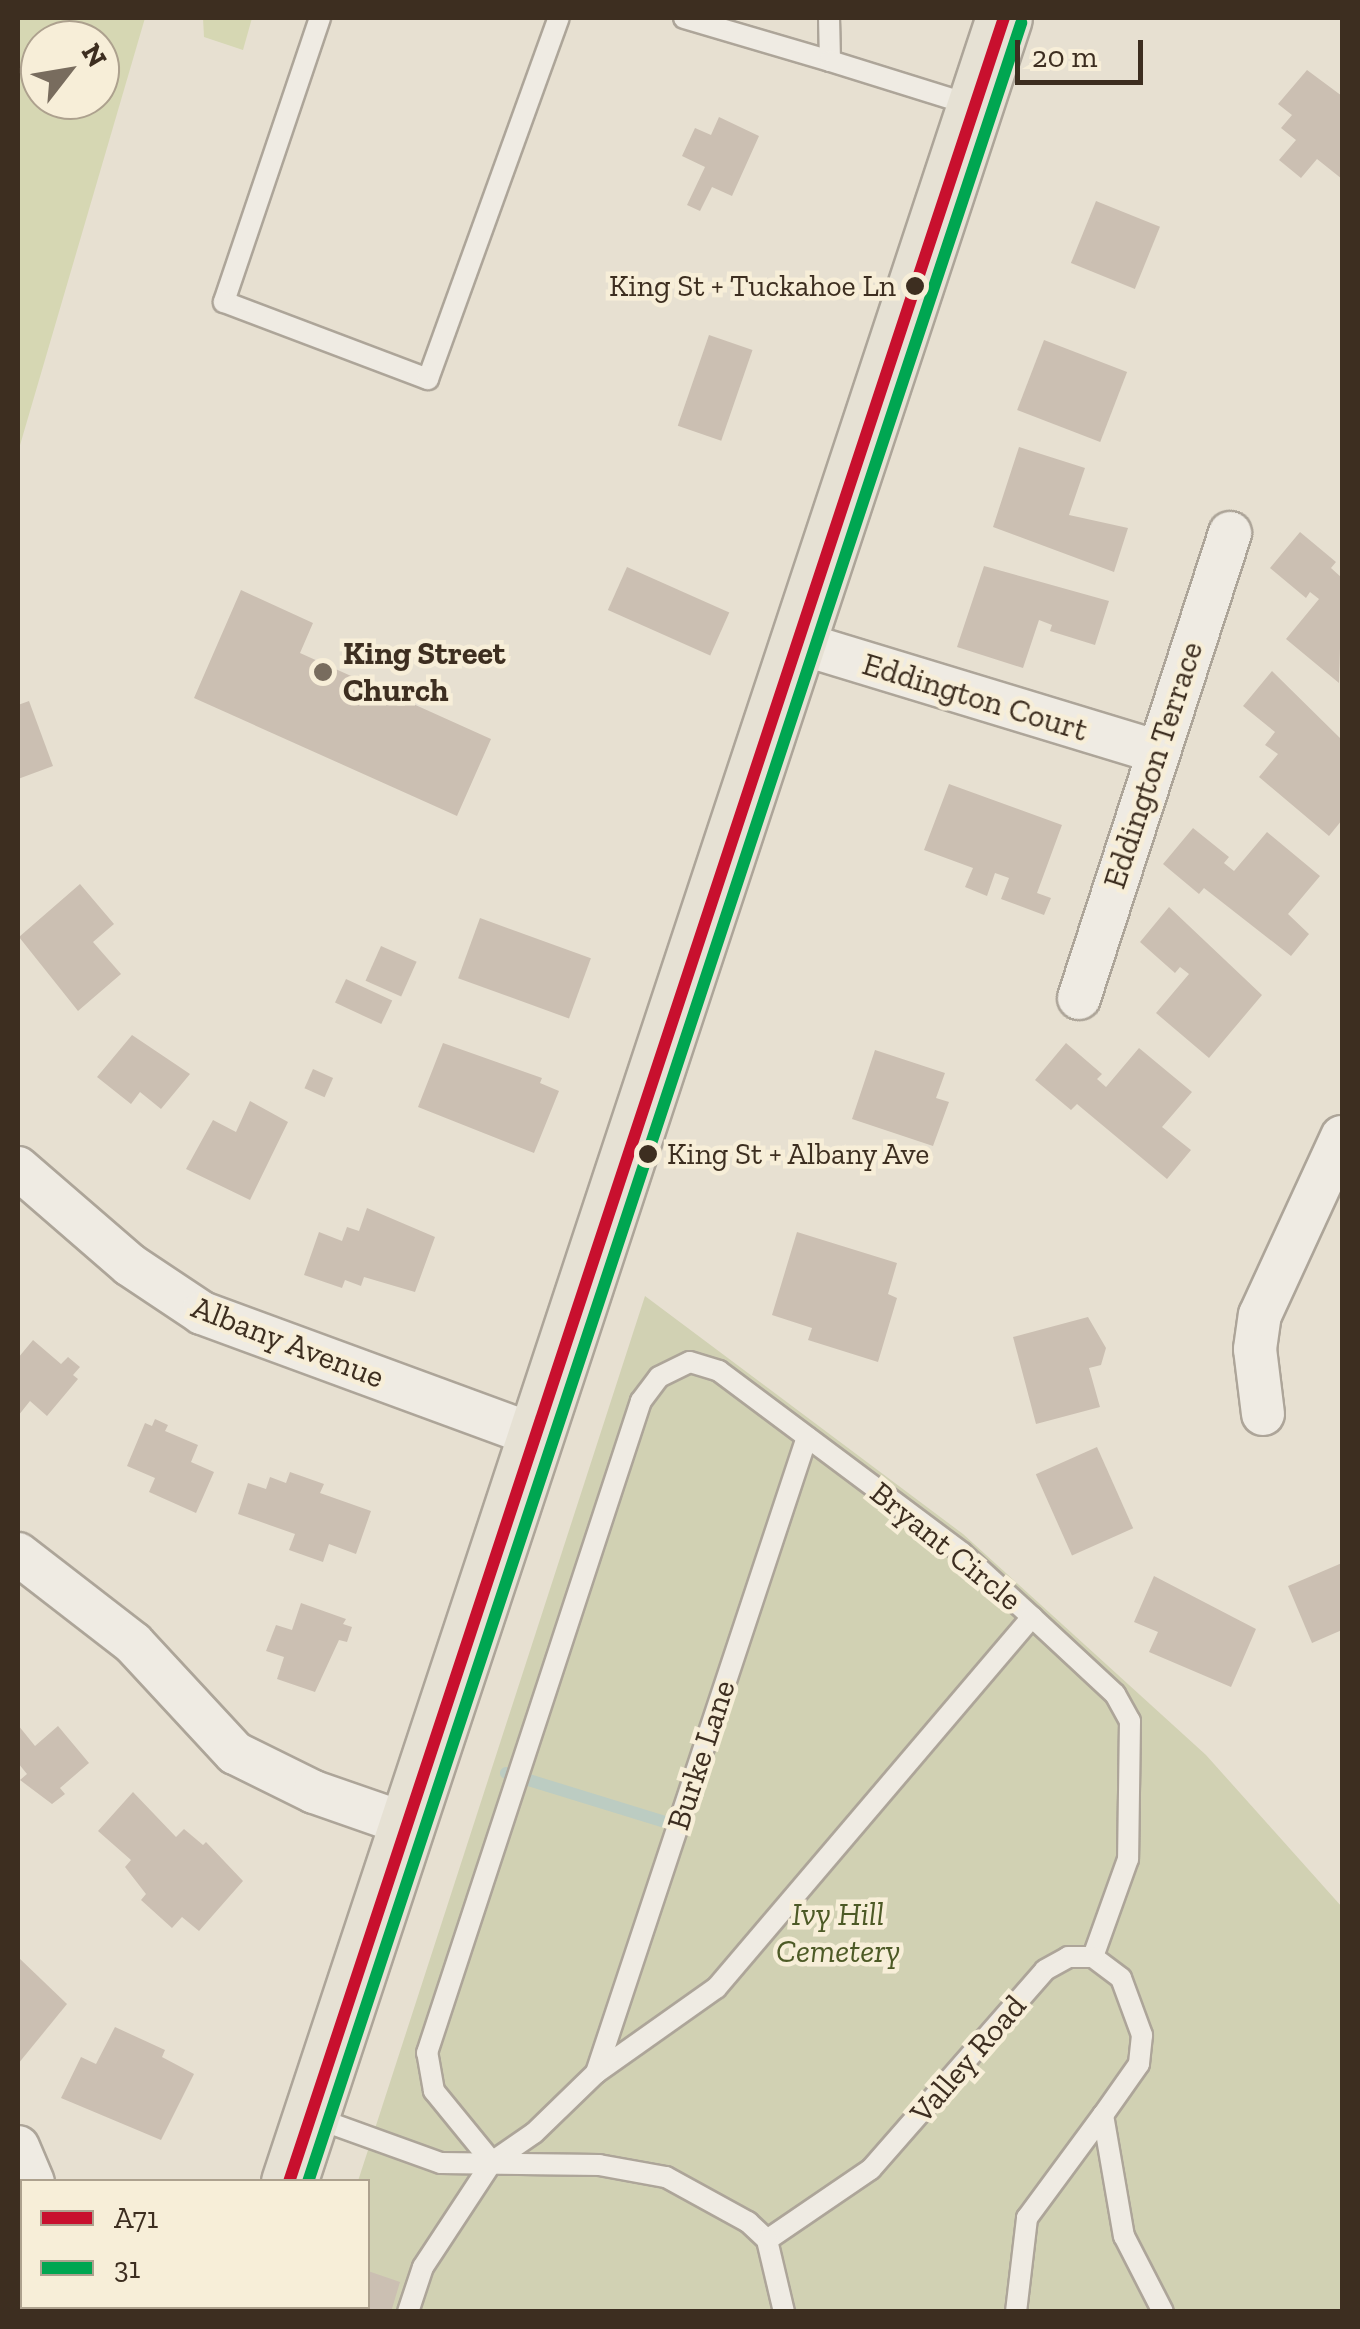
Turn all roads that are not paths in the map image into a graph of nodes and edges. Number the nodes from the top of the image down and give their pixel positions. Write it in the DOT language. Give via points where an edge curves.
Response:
graph roads {
  1 [pos="320,18"];
  2 [pos="559,18"];
  3 [pos="686,18"];
  4 [pos="830,18"];
  5 [pos="1004,18"];
  6 [pos="830,61"];
  7 [pos="974,106"];
  8 [pos="1230,533"];
  9 [pos="796,642"];
  10 [pos="1154,751"];
  11 [pos="1079,998"];
  12 [pos="1342,1137"];
  13 [pos="18,1168"];
  14 [pos="1263,1414"];
  15 [pos="537,1436"];
  16 [pos="806,1437"];
  17 [pos="18,1554"];
  18 [pos="1032,1617"];
  19 [pos="406,1824"];
  20 [pos="1093,1956"];
  21 [pos="596,2074"];
  22 [pos="1102,2115"];
  23 [pos="310,2116"];
  24 [pos="18,2148"];
  25 [pos="492,2162"];
  26 [pos="32,2179"];
  27 [pos="290,2179"];
  28 [pos="766,2240"];
  29 [pos="408,2312"];
  30 [pos="784,2312"];
  31 [pos="1016,2312"];
  32 [pos="1163,2312"];
  1 -- 2 [label="lane" via="224,302 428,379"];
  3 -- 6 [label="lane"];
  4 -- 6 [label="lane"];
  5 -- 7 [label="main road"];
  6 -- 7 [label="lane"];
  7 -- 9 [label="main road"];
  8 -- 10 [label="street, Eddington Terrace"];
  9 -- 10 [label="street, Eddington Court"];
  9 -- 15 [label="main road"];
  10 -- 11 [label="street, Eddington Terrace"];
  12 -- 14 [label="street" via="1260,1316 1255,1349"];
  13 -- 15 [label="street, Albany Avenue" via="130,1266 202,1313"];
  15 -- 19 [label="main road"];
  16 -- 18 [label="lane, Bryant Circle" via="977,1565"];
  16 -- 21 [label="lane, Burke Lane"];
  16 -- 25 [label="lane, Bryant Circle" via="702,1362 674,1368 643,1396 427,2054 434,2090"];
  17 -- 19 [label="street" via="133,1643 236,1754 314,1792"];
  18 -- 20 [label="lane" via="1115,1694 1130,1720 1128,1859"];
  18 -- 21 [label="lane, Bryant Circle" via="716,1988"];
  19 -- 23 [label="main road"];
  20 -- 22 [label="lane" via="1121,1978 1144,2043 1139,2064"];
  20 -- 28 [label="lane, Valley Road" via="1068,1957 1045,1970 871,2169"];
  21 -- 25 [label="lane, Bryant Circle"];
  22 -- 31 [label="lane" via="1028,2218"];
  22 -- 32 [label="lane" via="1124,2236"];
  23 -- 25 [label="lane" via="429,2160"];
  23 -- 27 [label="main road"];
  24 -- 26 [label="street"];
  25 -- 28 [label="lane" via="607,2166 666,2177 748,2222"];
  25 -- 29 [label="lane" via="424,2267"];
  28 -- 30 [label="lane"];
}
